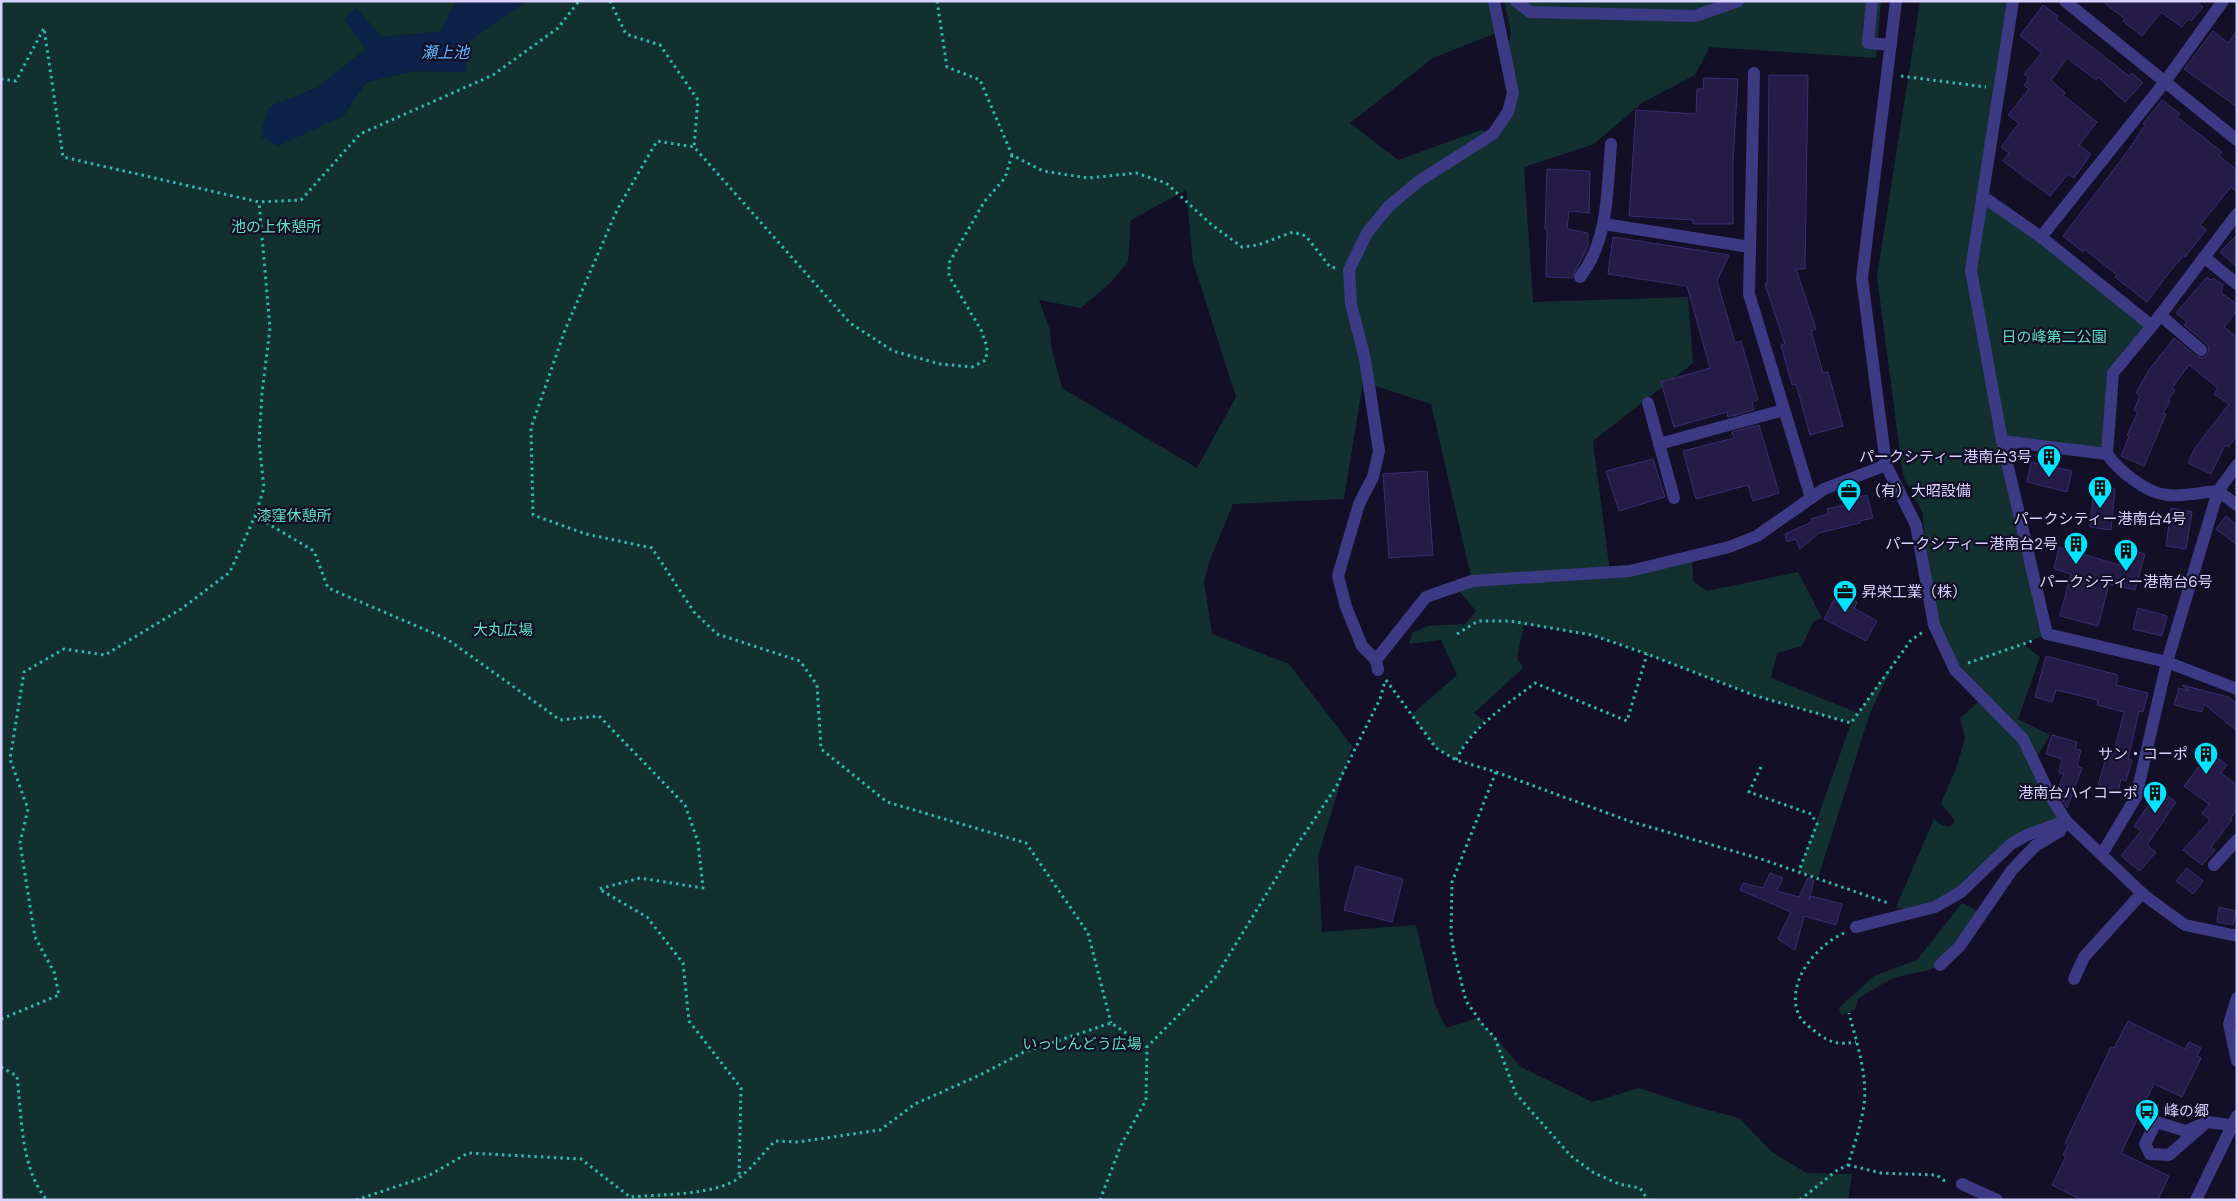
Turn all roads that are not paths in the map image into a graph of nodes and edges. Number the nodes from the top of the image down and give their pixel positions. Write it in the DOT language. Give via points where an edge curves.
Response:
graph roads {
  1 [pos="1494,1"];
  2 [pos="1516,1"];
  3 [pos="1738,1"];
  4 [pos="1872,1"];
  5 [pos="1896,1"];
  6 [pos="2013,1"];
  7 [pos="2065,1"];
  8 [pos="2224,1"];
  9 [pos="1891,45"];
  10 [pos="1754,74"];
  11 [pos="2164,83"];
  12 [pos="2237,140"];
  13 [pos="1611,144"];
  14 [pos="1982,196"];
  15 [pos="2237,214"];
  16 [pos="1604,224"];
  17 [pos="2041,237"];
  18 [pos="1750,247"];
  19 [pos="2204,257"];
  20 [pos="1580,278"];
  21 [pos="2237,284"];
  22 [pos="2160,315"];
  23 [pos="2152,326"];
  24 [pos="2201,350"];
  25 [pos="1648,403"];
  26 [pos="1784,410"];
  27 [pos="2002,441"];
  28 [pos="1659,444"];
  29 [pos="2107,454"];
  30 [pos="1886,465"];
  31 [pos="2237,465"];
  32 [pos="2218,491"];
  33 [pos="1674,498"];
  34 [pos="1810,498"];
  35 [pos="2237,506"];
  36 [pos="2167,662"];
  37 [pos="2237,689"];
  38 [pos="2066,821"];
  39 [pos="2237,840"];
  40 [pos="2102,854"];
  41 [pos="2214,866"];
  42 [pos="2142,893"];
  43 [pos="1856,927"];
  44 [pos="2237,936"];
  45 [pos="1940,965"];
  46 [pos="2074,979"];
  47 [pos="2237,998"];
  48 [pos="2237,1061"];
  49 [pos="2234,1120"];
  50 [pos="2208,1122"];
  51 [pos="1962,1184"];
  52 [pos="1997,1200"];
  53 [pos="2196,1200"];
  1 -- 34 [label="street" via="1513,93 1508,112 1493,134 1419,181 1390,206 1367,233 1349,270 1351,304 1365,359 1379,451 1338,576 1362,646 1377,665 1426,597 1455,586 1472,581 1630,571 1729,547 1757,536"];
  2 -- 3 [label="street" via="1530,12 1695,16"];
  4 -- 9 [label="street" via="1868,43"];
  5 -- 9 [label="street"];
  6 -- 14 [label="street"];
  7 -- 11 [label="street"];
  8 -- 11 [label="street"];
  9 -- 30 [label="street" via="1862,278"];
  10 -- 18 [label="street"];
  11 -- 12 [label="street"];
  11 -- 17 [label="street"];
  13 -- 16 [label="street"];
  14 -- 17 [label="street"];
  14 -- 27 [label="street" via="1971,270"];
  15 -- 19 [label="street"];
  16 -- 18 [label="street"];
  16 -- 20 [label="street" via="1590,264"];
  17 -- 23 [label="street"];
  18 -- 26 [label="street" via="1749,294"];
  19 -- 21 [label="street"];
  19 -- 22 [label="street"];
  22 -- 23 [label="street"];
  22 -- 24 [label="street"];
  23 -- 29 [label="street" via="2113,373"];
  25 -- 28 [label="street"];
  26 -- 28 [label="street"];
  26 -- 34 [label="street"];
  27 -- 29 [label="street"];
  27 -- 36 [label="street" via="2047,634"];
  28 -- 33 [label="street"];
  29 -- 32 [label="street" via="2140,485 2167,495"];
  30 -- 34 [label="street" via="1824,489"];
  30 -- 38 [label="street" via="1916,525 1934,625 1955,670 2023,739"];
  31 -- 32 [label="street"];
  32 -- 35 [label="street"];
  32 -- 36 [label="street"];
  36 -- 37 [label="street"];
  36 -- 40 [label="street" via="2136,797"];
  38 -- 40 [label="street"];
  38 -- 43 [label="street" via="2012,844 1961,892 1934,908"];
  38 -- 45 [label="street" via="2060,831 2036,846 2012,870 1959,947"];
  39 -- 41 [label="street"];
  40 -- 42 [label="street"];
  42 -- 44 [label="street" via="2185,925"];
  42 -- 46 [label="street" via="2084,957"];
  47 -- 48 [label="street" via="2229,1024"];
  49 -- 50 [label="street"];
  49 -- 53 [label="street"];
  50 -- 50 [label="street" via="2169,1155 2150,1154 2145,1144 2156,1122 2186,1131"];
  51 -- 52 [label="street"];
}
